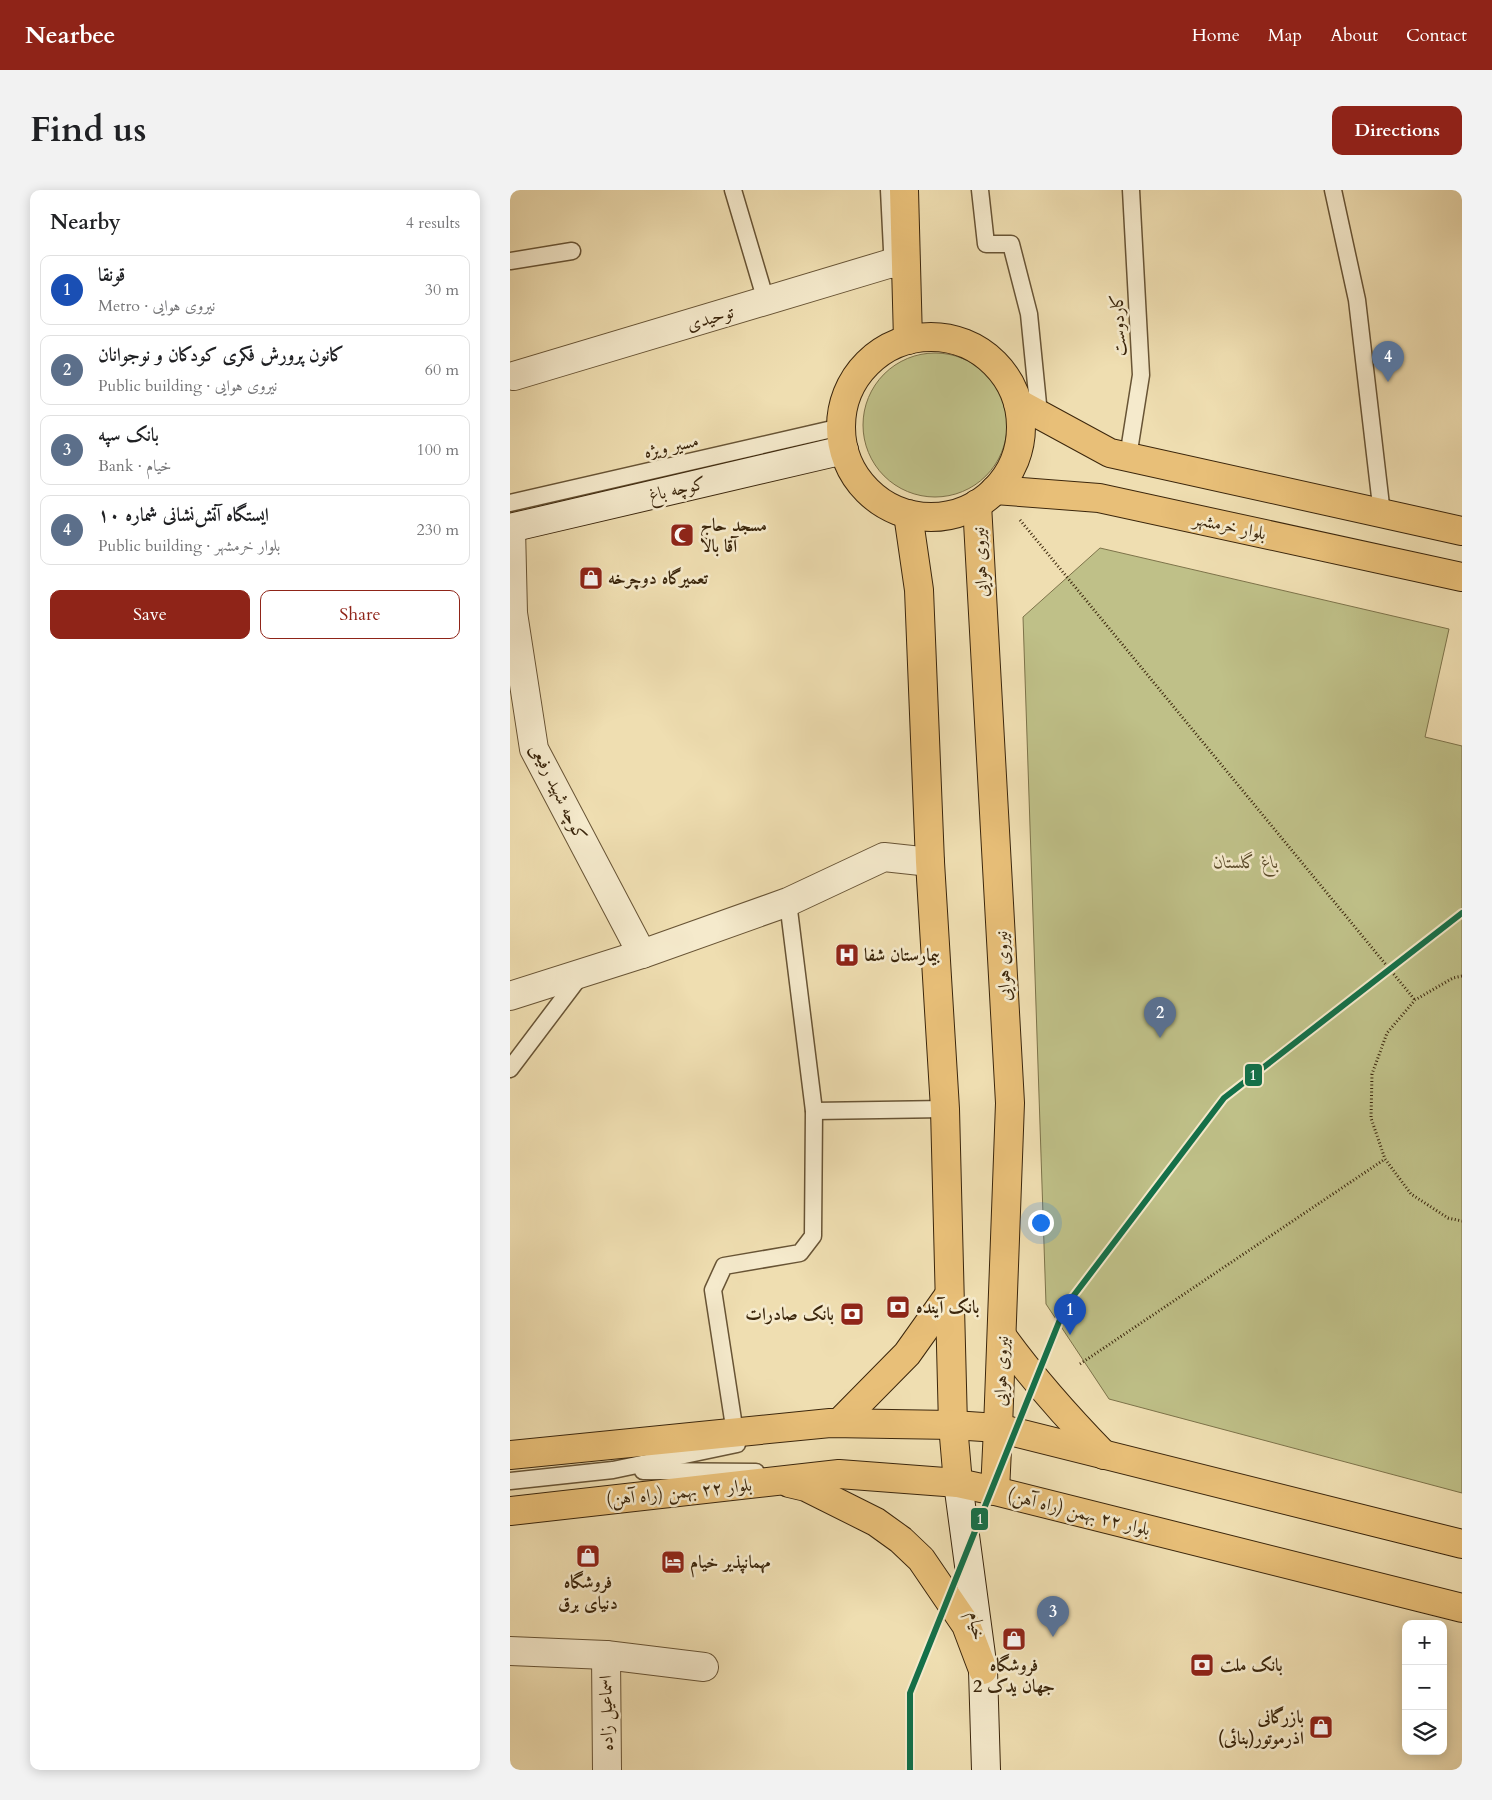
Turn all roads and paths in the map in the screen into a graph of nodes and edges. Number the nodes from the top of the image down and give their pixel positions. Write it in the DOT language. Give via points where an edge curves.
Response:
graph roads {
  1 [pos="733,190"];
  2 [pos="889,190"];
  3 [pos="904,190"];
  4 [pos="980,190"];
  5 [pos="1131,190"];
  6 [pos="1333,190"];
  7 [pos="572,251"];
  8 [pos="510,261"];
  9 [pos="899,261"];
  10 [pos="766,301"];
  11 [pos="908,340"];
  12 [pos="514,376"];
  13 [pos="1029,409"];
  14 [pos="842,439"];
  15 [pos="1128,457"];
  16 [pos="986,497"];
  17 [pos="908,514"];
  18 [pos="1382,514"];
  19 [pos="510,519"];
  20 [pos="1462,532"];
  21 [pos="1462,577"];
  22 [pos="520,730"];
  23 [pos="930,862"];
  24 [pos="788,902"];
  25 [pos="642,954"];
  26 [pos="582,973"];
  27 [pos="1462,976"];
  28 [pos="510,996"];
  29 [pos="1415,1000"];
  30 [pos="510,1069"];
  31 [pos="945,1109"];
  32 [pos="814,1111"];
  33 [pos="1385,1159"];
  34 [pos="1462,1221"];
  35 [pos="950,1295"];
  36 [pos="1002,1336"];
  37 [pos="1080,1364"];
  38 [pos="834,1424"];
  39 [pos="953,1425"];
  40 [pos="998,1428"];
  41 [pos="735,1433"];
  42 [pos="510,1455"];
  43 [pos="1104,1455"];
  44 [pos="613,1470"];
  45 [pos="839,1474"];
  46 [pos="510,1481"];
  47 [pos="777,1481"];
  48 [pos="958,1483"];
  49 [pos="995,1491"];
  50 [pos="510,1510"];
  51 [pos="1462,1544"];
  52 [pos="1462,1608"];
  53 [pos="510,1651"];
  54 [pos="606,1655"];
  55 [pos="704,1666"];
  56 [pos="983,1670"];
  57 [pos="607,1770"];
  58 [pos="986,1770"];
  1 -- 10 [label="lane"];
  2 -- 9 [label="lane"];
  3 -- 9 [label="main road"];
  4 -- 13 [label="lane" via="986,244 1011,244 1029,314"];
  5 -- 15 [label="lane, کاردوست" via="1141,375"];
  6 -- 18 [label="lane" via="1357,300"];
  7 -- 8 [label="lane"];
  9 -- 10 [label="street, توحیدی"];
  9 -- 11 [label="main road"];
  10 -- 12 [label="street, توحیدی"];
  11 -- 13 [label="main road" via="931,337 954,340 976,349 995,363"];
  11 -- 14 [label="main road" via="886,349 867,363 853,382 844,404"];
  13 -- 15 [label="main road" via="1110,453"];
  13 -- 16 [label="main road" via="1010,472"];
  14 -- 17 [label="main road" via="853,472 868,491 886,505"];
  14 -- 19 [label="street, کوچه باغ"];
  15 -- 18 [label="main road"];
  16 -- 17 [label="main road" via="955,514 931,517"];
  16 -- 21 [label="main road, بلوار خرمشهر" via="1099,498"];
  16 -- 29 [label="path"];
  16 -- 36 [label="main road, نیروی هوایی" via="1010,1102"];
  17 -- 23 [label="main road" via="919,590"];
  18 -- 20 [label="main road"];
  19 -- 22 [label="street, کوچه شهید رفیعی"];
  22 -- 25 [label="street, کوچه شهید رفیعی" via="534,749"];
  23 -- 24 [label="street" via="884,857"];
  23 -- 31 [label="main road"];
  24 -- 25 [label="street"];
  24 -- 32 [label="lane"];
  25 -- 26 [label="street"];
  26 -- 28 [label="street"];
  26 -- 30 [label="lane"];
  27 -- 29 [label="path"];
  29 -- 33 [label="path" via="1387,1034 1372,1074 1371,1118"];
  31 -- 32 [label="lane"];
  31 -- 35 [label="main road"];
  32 -- 41 [label="lane" via="813,1236 800,1253 724,1266 713,1290"];
  33 -- 34 [label="path" via="1411,1194 1448,1218"];
  33 -- 37 [label="path"];
  35 -- 38 [label="main road" via="907,1354"];
  35 -- 39 [label="main road"];
  36 -- 40 [label="main road, نیروی هوایی"];
  36 -- 43 [label="main road" via="1031,1376"];
  38 -- 39 [label="main road"];
  38 -- 41 [label="main road"];
  38 -- 44 [label="lane"];
  39 -- 40 [label="main road"];
  39 -- 48 [label="main road"];
  40 -- 43 [label="main road"];
  40 -- 49 [label="main road, نیروی هوایی"];
  41 -- 42 [label="main road"];
  43 -- 51 [label="main road"];
  44 -- 45 [label="lane"];
  44 -- 46 [label="lane"];
  45 -- 47 [label="main road, بلوار ۲۲ بهمن (راه آهن)"];
  45 -- 48 [label="main road, بلوار ۲۲ بهمن (راه آهن)"];
  47 -- 50 [label="main road, بلوار ۲۲ بهمن (راه آهن)"];
  47 -- 56 [label="main road" via="806,1487 835,1500 901,1540 921,1559 966,1625"];
  48 -- 49 [label="main road, بلوار ۲۲ بهمن (راه آهن)"];
  48 -- 56 [label="street, خیام"];
  49 -- 52 [label="main road, بلوار ۲۲ بهمن (راه آهن)"];
  53 -- 54 [label="street, اسماعیل زاده"];
  54 -- 55 [label="street, اسماعیل زاده"];
  54 -- 57 [label="street, اسماعیل زاده"];
  56 -- 58 [label="street, خیام"];
}
